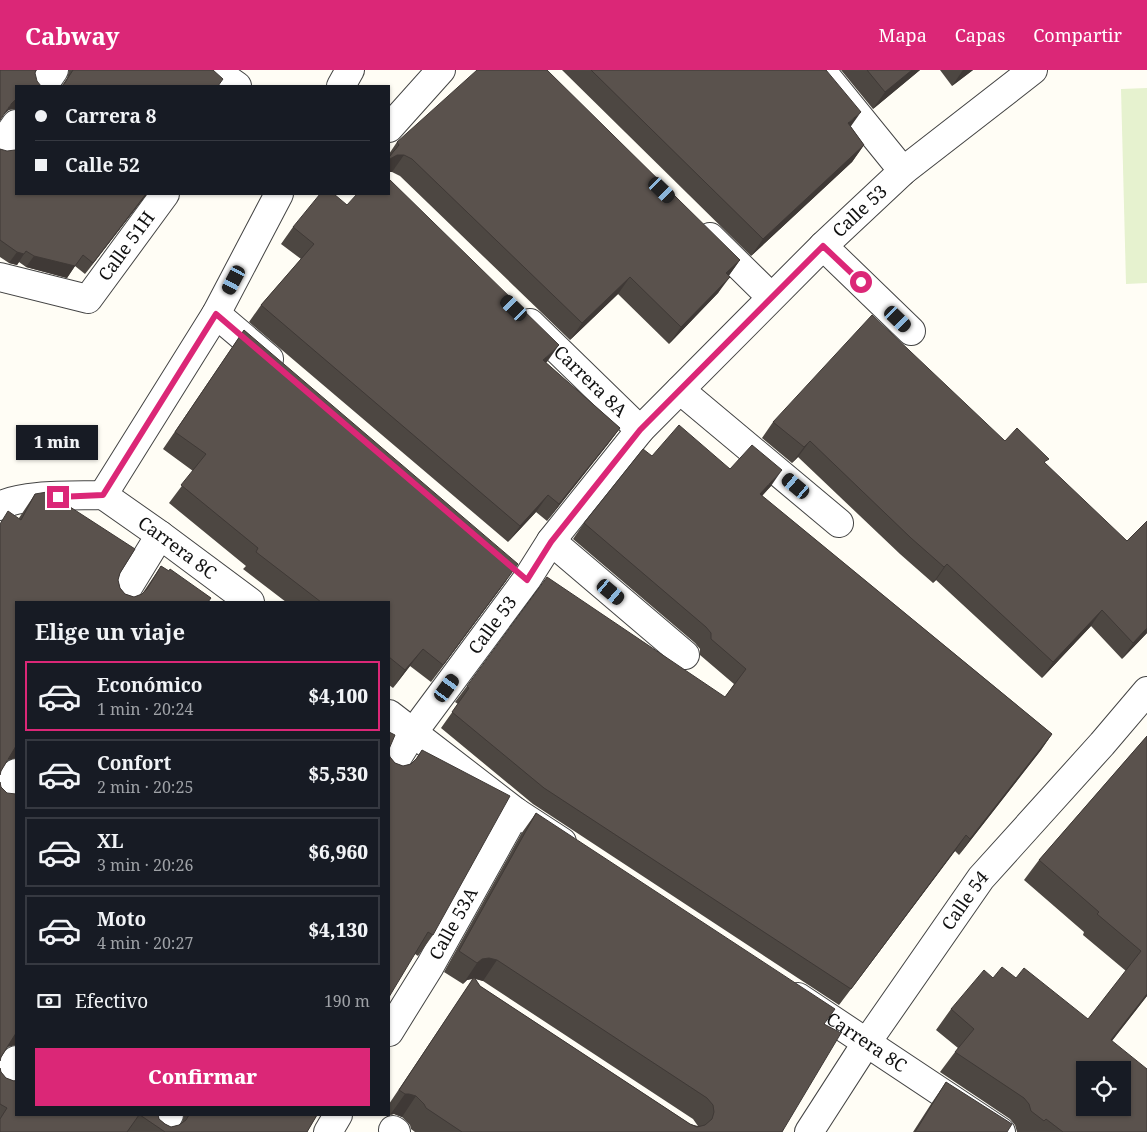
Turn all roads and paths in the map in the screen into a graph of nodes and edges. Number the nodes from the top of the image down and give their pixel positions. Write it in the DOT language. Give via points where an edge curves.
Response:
graph roads {
  1 [pos="54,70"];
  2 [pos="214,70"];
  3 [pos="254,70"];
  4 [pos="350,70"];
  5 [pos="441,70"];
  6 [pos="821,70"];
  7 [pos="1033,70"];
  8 [pos="44,85"];
  9 [pos="236,85"];
  10 [pos="245,85"];
  11 [pos="342,85"];
  12 [pos="15,125"];
  13 [pos="390,127"];
  14 [pos="0,147"];
  15 [pos="903,171"];
  16 [pos="164,195"];
  17 [pos="278,195"];
  18 [pos="694,222"];
  19 [pos="823,246"];
  20 [pos="0,277"];
  21 [pos="772,297"];
  22 [pos="514,308"];
  23 [pos="216,314"];
  24 [pos="911,331"];
  25 [pos="284,372"];
  26 [pos="680,390"];
  27 [pos="640,430"];
  28 [pos="103,495"];
  29 [pos="0,506"];
  30 [pos="840,522"];
  31 [pos="160,535"];
  32 [pos="551,542"];
  33 [pos="120,601"];
  34 [pos="249,601"];
  35 [pos="685,655"];
  36 [pos="1147,691"];
  37 [pos="390,715"];
  38 [pos="412,734"];
  39 [pos="390,769"];
  40 [pos="15,775"];
  41 [pos="0,800"];
  42 [pos="516,812"];
  43 [pos="583,856"];
  44 [pos="775,982"];
  45 [pos="390,1030"];
  46 [pos="867,1042"];
  47 [pos="15,1062"];
  48 [pos="0,1086"];
  49 [pos="168,1116"];
  50 [pos="337,1116"];
  51 [pos="158,1132"];
  52 [pos="328,1132"];
  53 [pos="809,1132"];
  54 [pos="1001,1132"];
  1 -- 8 [label="street"];
  2 -- 9 [label="street"];
  3 -- 10 [label="street"];
  4 -- 11 [label="street"];
  5 -- 13 [label="street"];
  6 -- 15 [label="street"];
  7 -- 15 [label="street, Calle 53"];
  12 -- 14 [label="street"];
  15 -- 19 [label="street, Calle 53"];
  16 -- 20 [label="street, Calle 51H" via="88,299"];
  17 -- 23 [label="street"];
  18 -- 21 [label="street"];
  19 -- 21 [label="street, Calle 53"];
  19 -- 24 [label="street"];
  21 -- 26 [label="street, Calle 53"];
  22 -- 27 [label="street, Carrera 8A"];
  23 -- 25 [label="street"];
  23 -- 28 [label="street"];
  26 -- 27 [label="street, Calle 53"];
  26 -- 30 [label="street"];
  27 -- 32 [label="street, Calle 53"];
  28 -- 29 [label="street" via="43,497 9,501"];
  28 -- 31 [label="street, Carrera 8C"];
  31 -- 33 [label="street"];
  31 -- 34 [label="street, Carrera 8C"];
  32 -- 35 [label="street"];
  32 -- 38 [label="street, Calle 53" via="519,573"];
  36 -- 46 [label="street, Calle 54" via="981,878"];
  37 -- 38 [label="street"];
  38 -- 39 [label="street, Calle 53"];
  38 -- 42 [label="street"];
  40 -- 41 [label="street"];
  42 -- 43 [label="street"];
  42 -- 45 [label="street, Calle 53A"];
  44 -- 46 [label="street, Carrera 8C"];
  46 -- 53 [label="street, Calle 54"];
  46 -- 54 [label="street, Carrera 8C"];
  47 -- 48 [label="street"];
  49 -- 51 [label="street"];
  50 -- 52 [label="street"];
}
